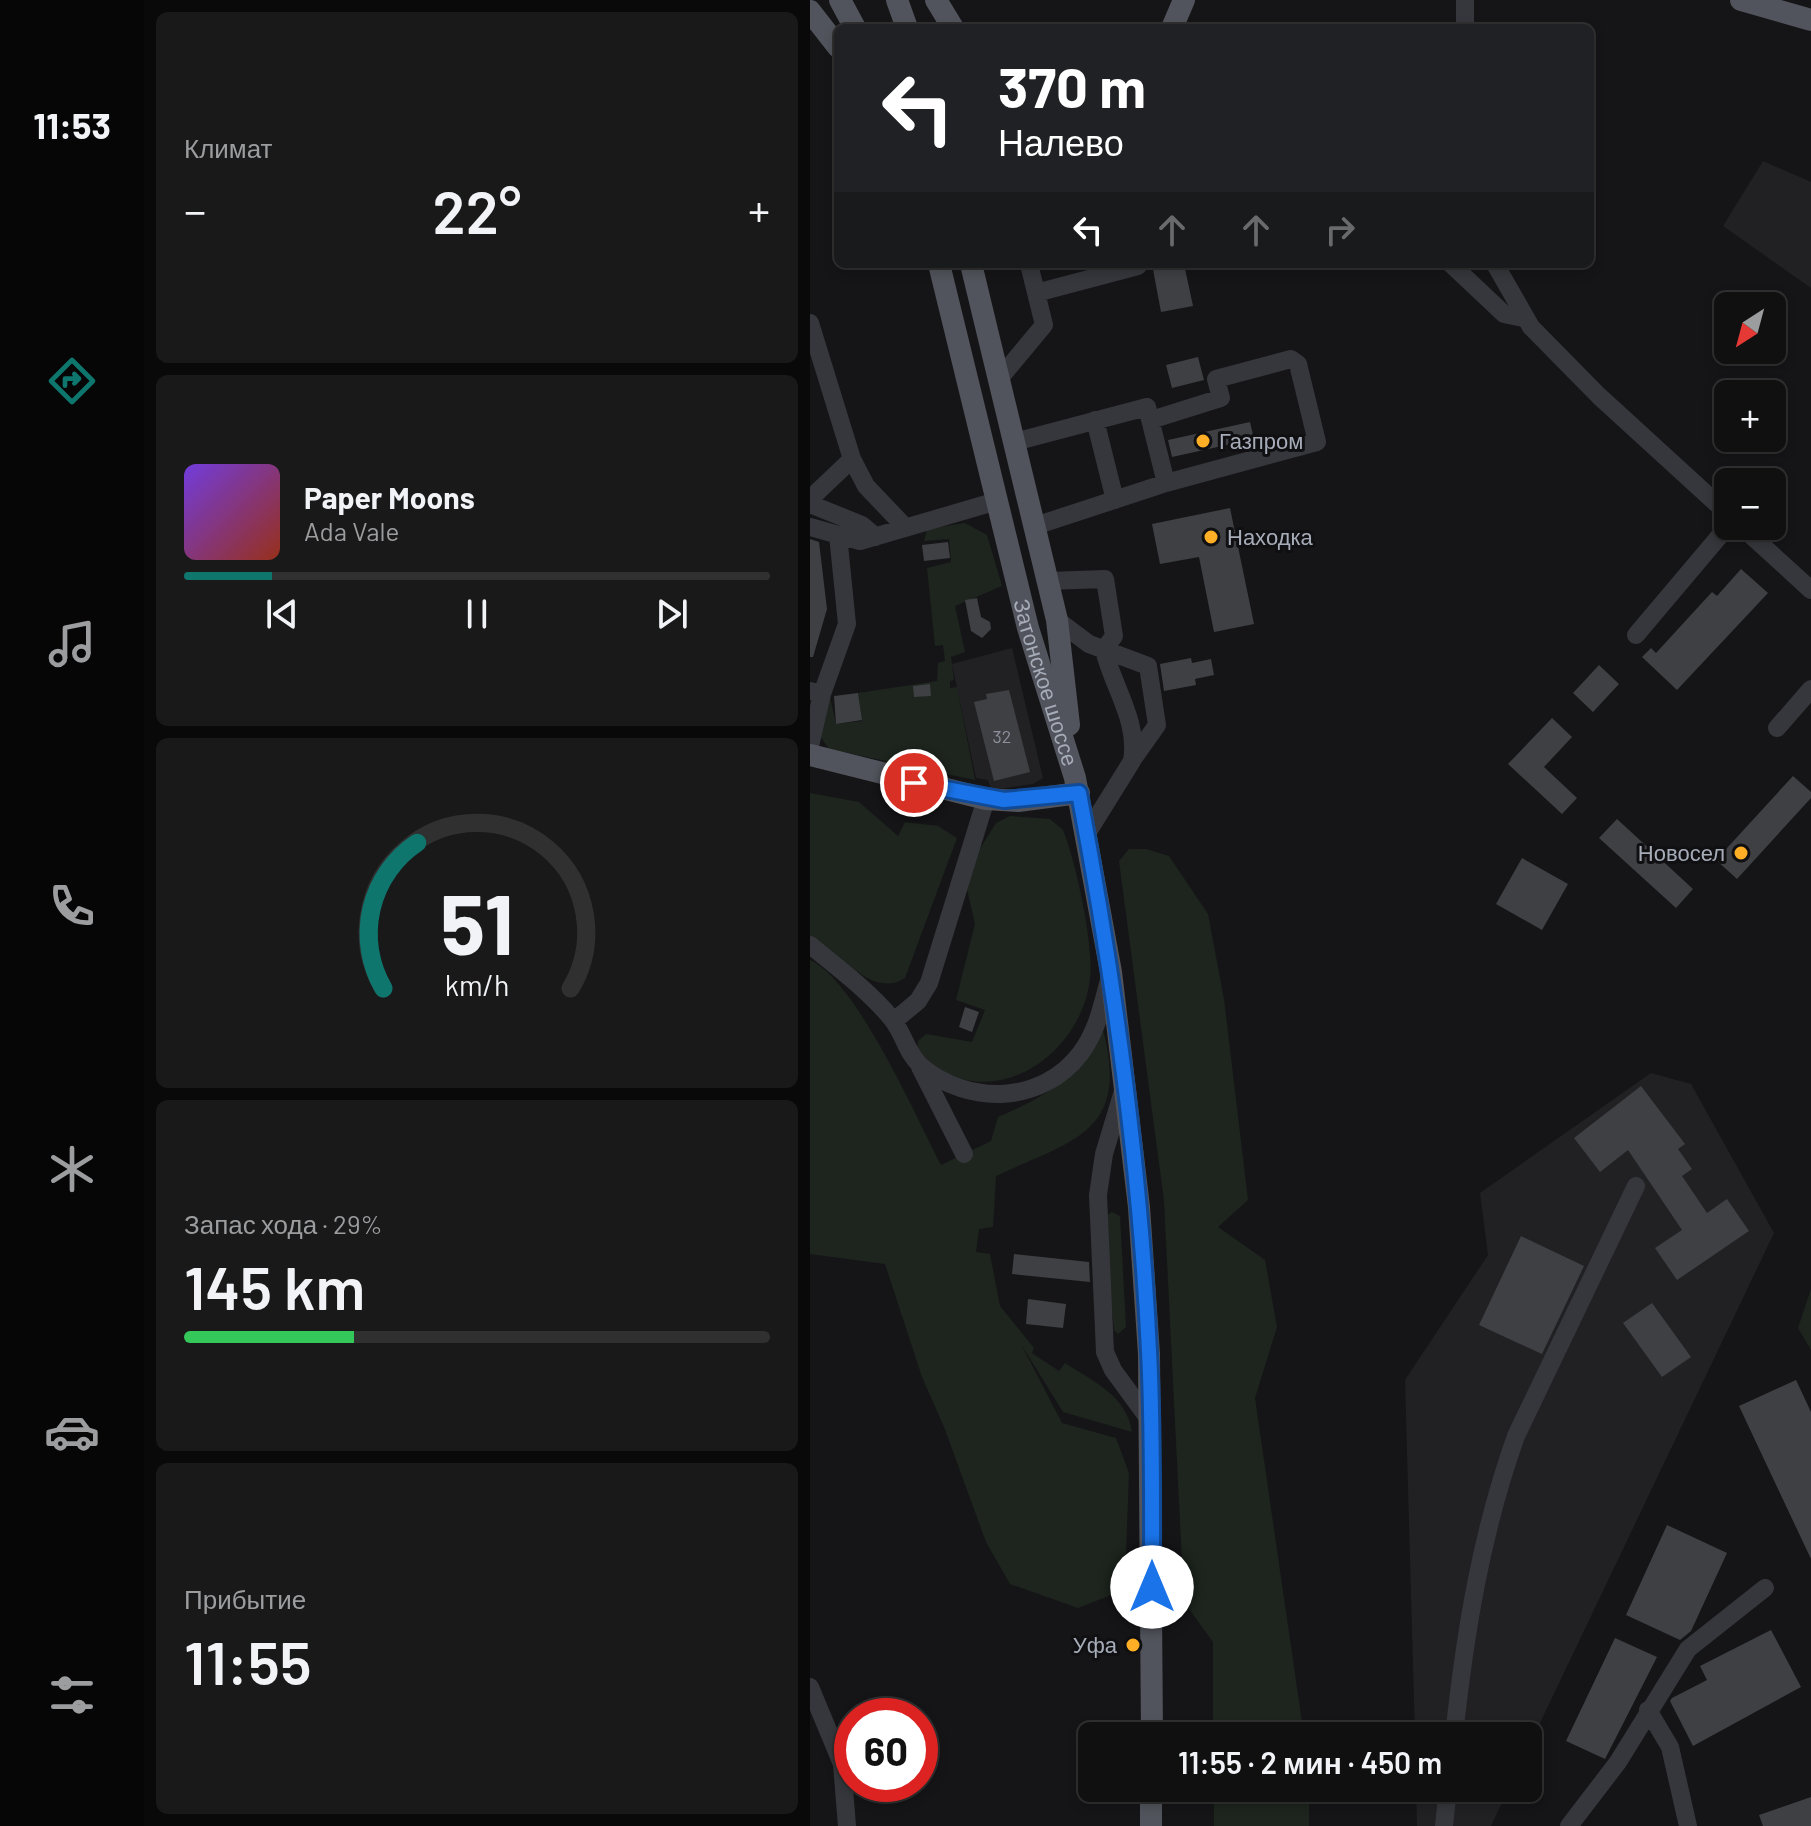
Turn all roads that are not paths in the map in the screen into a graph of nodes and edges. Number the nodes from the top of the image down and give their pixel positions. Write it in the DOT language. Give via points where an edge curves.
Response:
graph roads {
  1 [pos="840,0"];
  2 [pos="859,0"];
  3 [pos="897,0"];
  4 [pos="936,0"];
  5 [pos="1184,0"];
  6 [pos="1465,0"];
  7 [pos="1741,0"];
  8 [pos="810,11"];
  9 [pos="1811,20"];
  10 [pos="853,24"];
  11 [pos="868,24"];
  12 [pos="906,24"];
  13 [pos="951,24"];
  14 [pos="1174,24"];
  15 [pos="1465,24"];
  16 [pos="834,42"];
  17 [pos="940,268"];
  18 [pos="972,268"];
  19 [pos="1030,268"];
  20 [pos="1130,268"];
  21 [pos="1455,268"];
  22 [pos="1497,268"];
  23 [pos="1036,293"];
  24 [pos="1523,318"];
  25 [pos="810,323"];
  26 [pos="999,379"];
  27 [pos="810,380"];
  28 [pos="831,390"];
  29 [pos="1095,420"];
  30 [pos="1151,420"];
  31 [pos="1014,442"];
  32 [pos="852,459"];
  33 [pos="1166,483"];
  34 [pos="1115,500"];
  35 [pos="997,501"];
  36 [pos="1714,501"];
  37 [pos="810,502"];
  38 [pos="1035,526"];
  39 [pos="810,527"];
  40 [pos="906,528"];
  41 [pos="838,535"];
  42 [pos="876,537"];
  43 [pos="1716,540"];
  44 [pos="1756,540"];
  45 [pos="1048,581"];
  46 [pos="1811,590"];
  47 [pos="1057,620"];
  48 [pos="1636,635"];
  49 [pos="1104,650"];
  50 [pos="1811,689"];
  51 [pos="816,692"];
  52 [pos="1777,728"];
  53 [pos="810,746"];
  54 [pos="810,755"];
  55 [pos="1132,761"];
  56 [pos="1077,786"];
  57 [pos="986,799"];
  58 [pos="1086,835"];
  59 [pos="810,945"];
  60 [pos="1111,972"];
  61 [pos="894,1021"];
  62 [pos="919,1064"];
  63 [pos="1126,1080"];
  64 [pos="964,1154"];
  65 [pos="1636,1186"];
  66 [pos="1151,1422"];
  67 [pos="1765,1588"];
  68 [pos="810,1687"];
  69 [pos="1648,1710"];
  70 [pos="1152,1722"];
  71 [pos="1456,1722"];
  72 [pos="1151,1802"];
  73 [pos="1447,1802"];
  74 [pos="847,1826"];
  75 [pos="1151,1826"];
  76 [pos="1444,1826"];
  77 [pos="1569,1826"];
  78 [pos="1688,1826"];
  1 -- 10 [label="main road"];
  2 -- 11 [label="main road"];
  3 -- 12 [label="main road"];
  4 -- 13 [label="main road"];
  5 -- 14 [label="main road"];
  6 -- 15 [label="street"];
  7 -- 9 [label="main road"];
  8 -- 16 [label="main road"];
  17 -- 35 [label="main road, Затонское шоссе"];
  18 -- 26 [label="main road, Затонское шоссе"];
  19 -- 23 [label="street"];
  20 -- 23 [label="street"];
  21 -- 24 [label="street" via="1504,314"];
  22 -- 24 [label="street"];
  23 -- 26 [label="street" via="1044,325"];
  24 -- 36 [label="street"];
  25 -- 28 [label="street"];
  26 -- 31 [label="main road, Затонское шоссе"];
  27 -- 28 [label="street"];
  28 -- 32 [label="street"];
  29 -- 30 [label="street" via="1147,407"];
  29 -- 31 [label="street"];
  29 -- 34 [label="street"];
  30 -- 33 [label="street"];
  30 -- 33 [label="street" via="1221,398 1216,379 1291,359 1298,364 1317,442"];
  31 -- 38 [label="main road, Затонское шоссе"];
  32 -- 37 [label="street"];
  32 -- 40 [label="street" via="866,486"];
  33 -- 34 [label="street"];
  34 -- 38 [label="street"];
  35 -- 40 [label="street"];
  35 -- 56 [label="main road, Затонское шоссе" via="1028,628"];
  37 -- 42 [label="street" via="862,525"];
  38 -- 45 [label="main road, Затонское шоссе"];
  39 -- 41 [label="street"];
  40 -- 42 [label="street"];
  41 -- 42 [label="street" via="860,541"];
  41 -- 51 [label="street" via="847,624"];
  43 -- 48 [label="street"];
  44 -- 46 [label="street"];
  45 -- 47 [label="main road, Затонское шоссе"];
  45 -- 49 [label="street" via="1105,579 1114,636"];
  47 -- 49 [label="street"];
  47 -- 56 [label="main road, Затонское шоссе"];
  49 -- 55 [label="street" via="1110,678 1124,699"];
  49 -- 55 [label="street" via="1148,666 1157,725"];
  50 -- 52 [label="street"];
  51 -- 53 [label="street"];
  54 -- 57 [label="main road"];
  55 -- 58 [label="street"];
  56 -- 57 [label="main road" via="1018,801"];
  56 -- 58 [label="main road"];
  57 -- 61 [label="street" via="929,983 918,1001"];
  58 -- 60 [label="main road"];
  59 -- 61 [label="street"];
  60 -- 62 [label="street" via="1095,1029 1081,1053 1068,1068 1034,1088 1010,1094 963,1090"];
  60 -- 63 [label="main road"];
  61 -- 62 [label="street"];
  62 -- 64 [label="street"];
  63 -- 66 [label="main road" via="1145,1280"];
  63 -- 66 [label="street" via="1098,1195 1105,1352"];
  65 -- 71 [label="street" via="1506,1465 1470,1600"];
  66 -- 70 [label="main road"];
  67 -- 69 [label="street" via="1688,1649"];
  68 -- 74 [label="street" via="842,1764"];
  69 -- 77 [label="street" via="1618,1762"];
  69 -- 78 [label="street" via="1670,1747"];
  72 -- 75 [label="main road"];
  73 -- 76 [label="street"];
}
